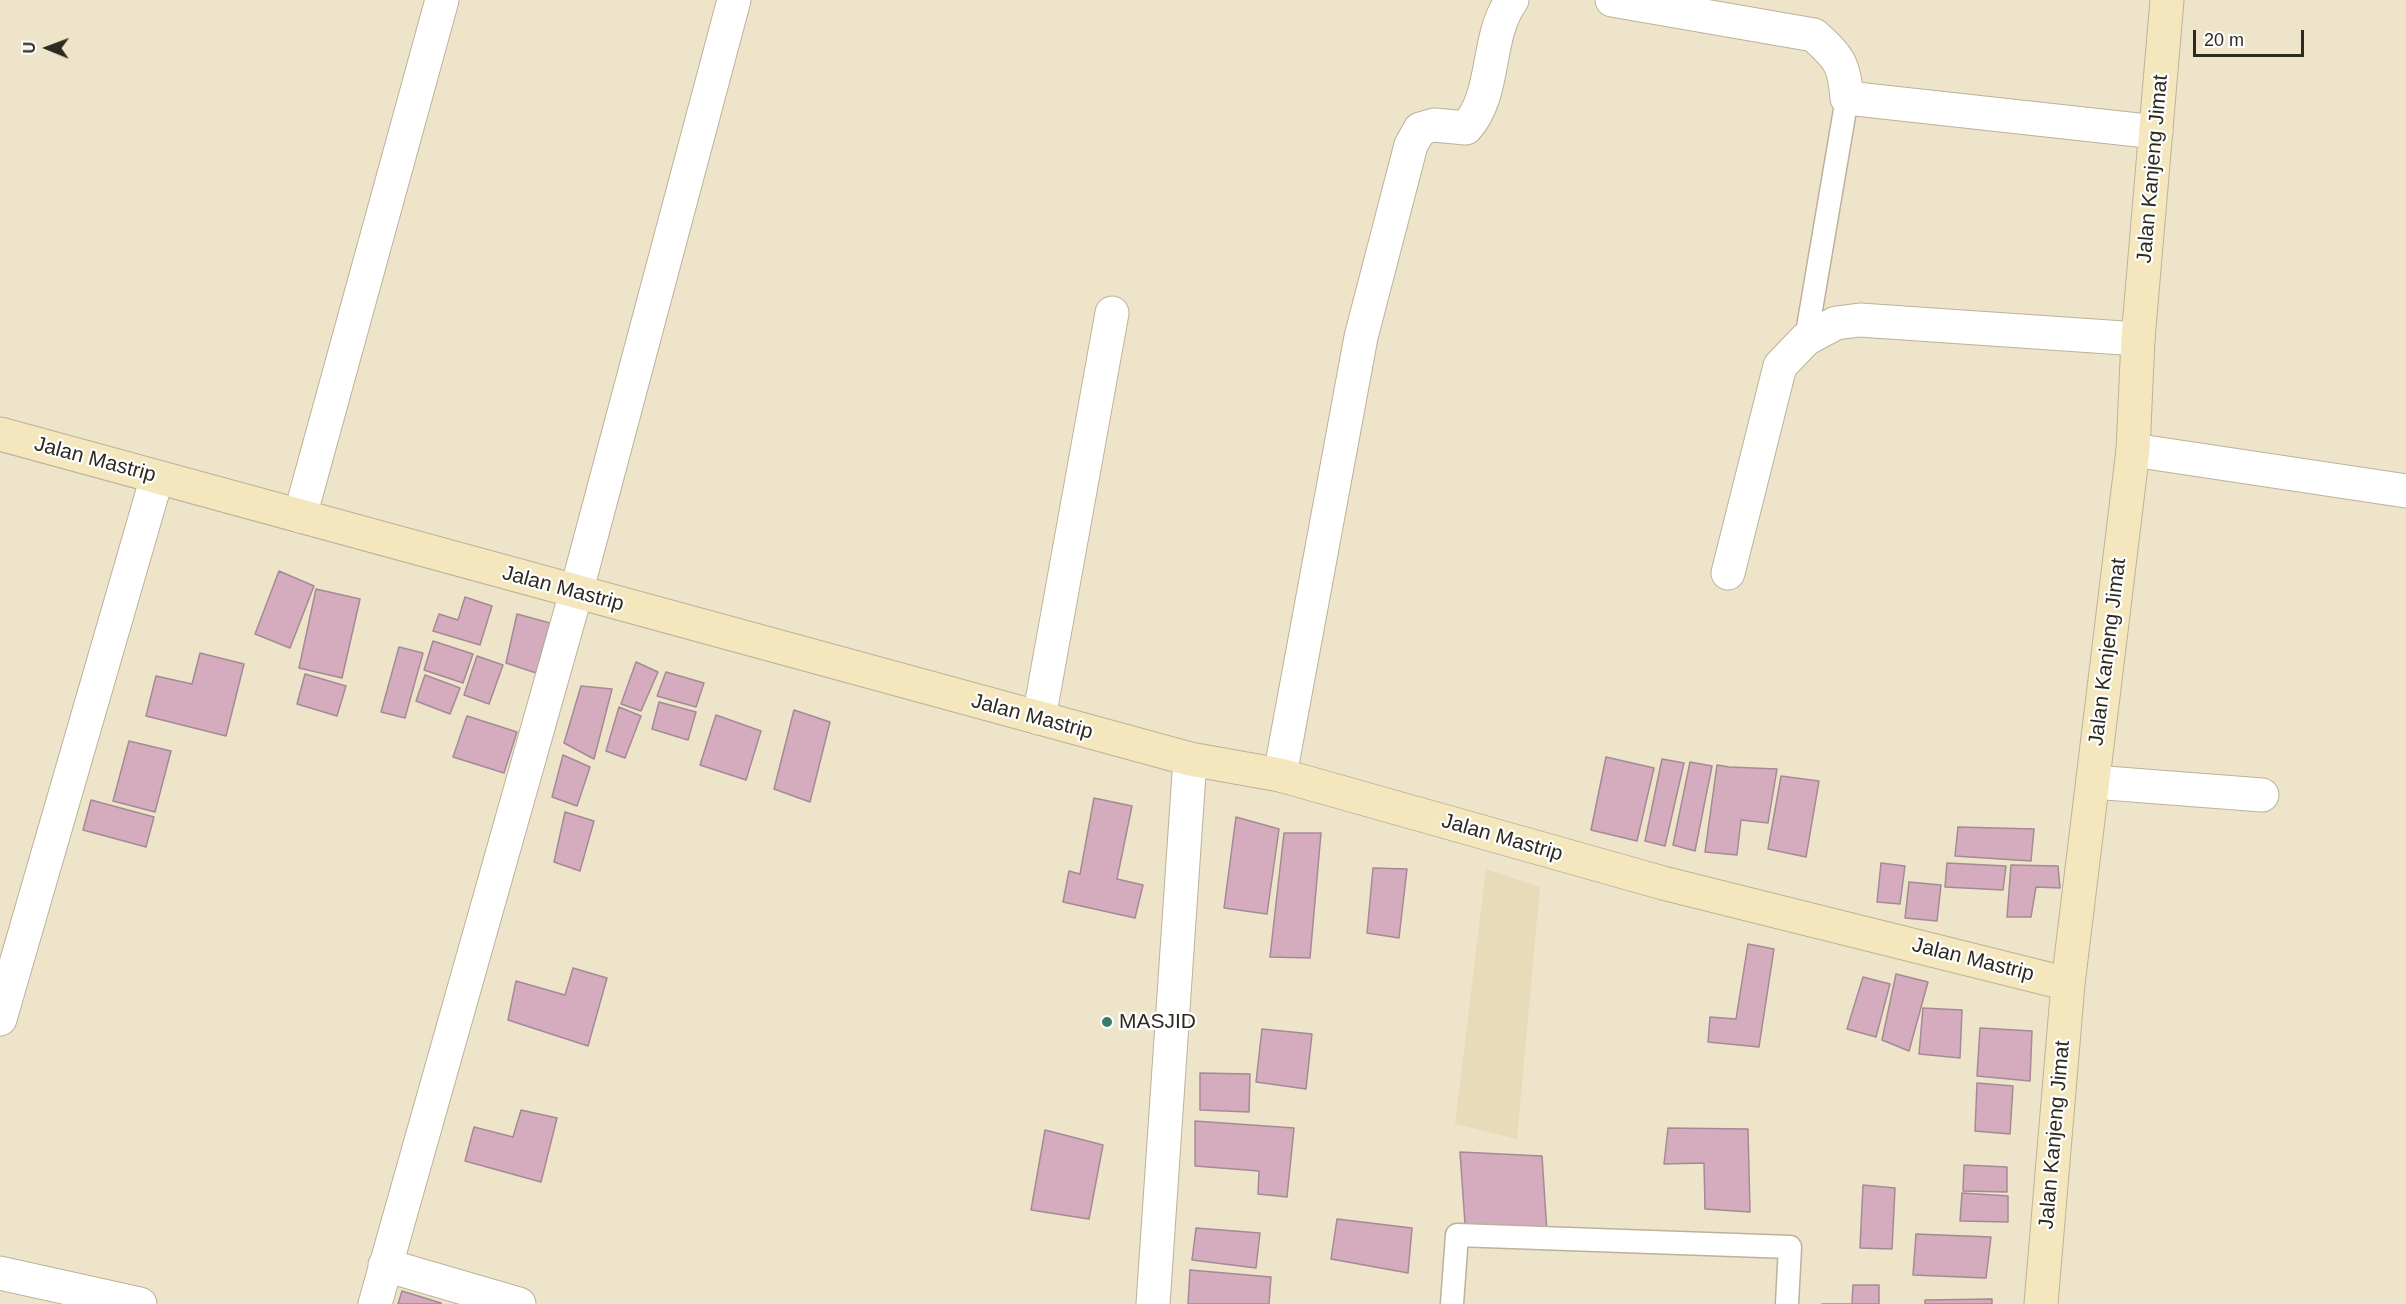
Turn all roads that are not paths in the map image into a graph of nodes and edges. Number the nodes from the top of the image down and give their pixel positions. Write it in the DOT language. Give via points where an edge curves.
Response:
graph roads {
  1 [pos="442,0"];
  2 [pos="734,0"];
  3 [pos="1512,0"];
  4 [pos="1612,0"];
  5 [pos="2167,0"];
  6 [pos="1847,98"];
  7 [pos="2156,132"];
  8 [pos="1112,313"];
  9 [pos="1806,339"];
  10 [pos="2138,339"];
  11 [pos="0,434"];
  12 [pos="2133,450"];
  13 [pos="157,477"];
  14 [pos="2406,491"];
  15 [pos="300,516"];
  16 [pos="1728,573"];
  17 [pos="576,593"];
  18 [pos="1039,718"];
  19 [pos="1190,759"];
  20 [pos="1280,775"];
  21 [pos="2093,782"];
  22 [pos="2262,795"];
  23 [pos="2068,984"];
  24 [pos="0,1019"];
  25 [pos="385,1265"];
  26 [pos="0,1273"];
  27 [pos="140,1304"];
  28 [pos="375,1304"];
  29 [pos="519,1304"];
  30 [pos="1153,1304"];
  31 [pos="1452,1304"];
  32 [pos="1787,1304"];
  33 [pos="2041,1304"];
  1 -- 15 [label="street"];
  2 -- 17 [label="street"];
  3 -- 20 [label="street" via="1477,116 1466,128 1434,125 1420,129 1411,145 1361,337"];
  4 -- 6 [label="street" via="1814,35 1836,55 1845,74"];
  5 -- 7 [label="main road, Jalan Kanjeng Jimat"];
  6 -- 7 [label="street"];
  6 -- 9 [label="lane"];
  7 -- 10 [label="main road, Jalan Kanjeng Jimat"];
  8 -- 18 [label="street"];
  9 -- 10 [label="street" via="1836,323 1860,320"];
  9 -- 16 [label="street" via="1780,366"];
  10 -- 12 [label="main road, Jalan Kanjeng Jimat"];
  11 -- 13 [label="main road, Jalan Mastrip"];
  12 -- 14 [label="street"];
  12 -- 21 [label="main road, Jalan Kanjeng Jimat"];
  13 -- 15 [label="main road, Jalan Mastrip"];
  13 -- 24 [label="street"];
  15 -- 17 [label="main road, Jalan Mastrip"];
  17 -- 18 [label="main road, Jalan Mastrip"];
  17 -- 25 [label="street"];
  18 -- 19 [label="main road, Jalan Mastrip"];
  19 -- 20 [label="main road, Jalan Mastrip"];
  19 -- 30 [label="street"];
  20 -- 23 [label="main road, Jalan Mastrip" via="1663,883"];
  21 -- 22 [label="street"];
  21 -- 23 [label="main road, Jalan Kanjeng Jimat"];
  23 -- 33 [label="main road, Jalan Kanjeng Jimat"];
  25 -- 28 [label="street"];
  25 -- 29 [label="street"];
  26 -- 27 [label="street"];
  31 -- 32 [label="lane" via="1457,1235 1790,1247"];
}
